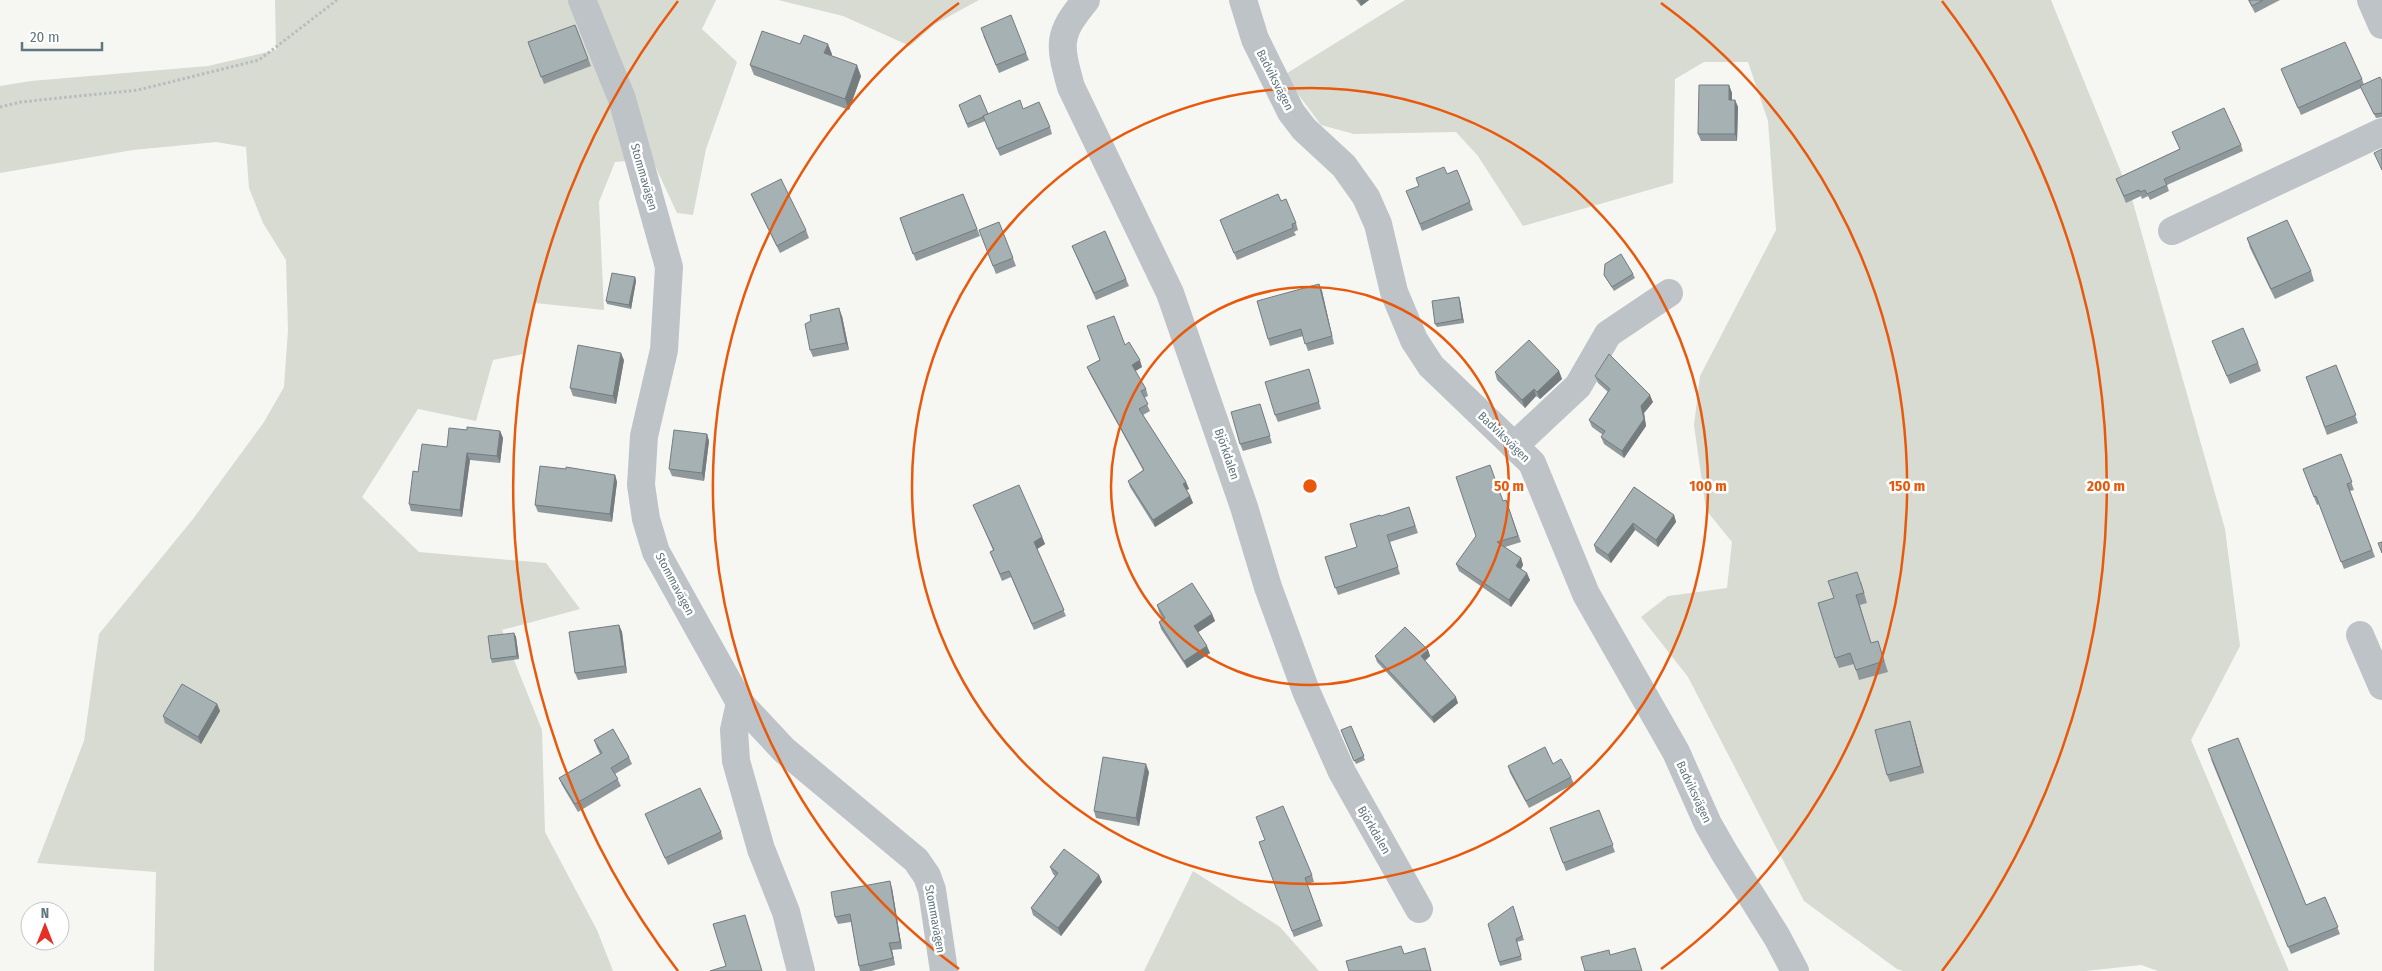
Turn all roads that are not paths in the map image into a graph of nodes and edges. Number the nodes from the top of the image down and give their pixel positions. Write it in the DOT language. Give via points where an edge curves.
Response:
graph roads {
  1 [pos="582,0"];
  2 [pos="1086,0"];
  3 [pos="1243,0"];
  4 [pos="2371,0"];
  5 [pos="2382,25"];
  6 [pos="2382,132"];
  7 [pos="2172,231"];
  8 [pos="1669,293"];
  9 [pos="1514,446"];
  10 [pos="2360,635"];
  11 [pos="2382,686"];
  12 [pos="740,703"];
  13 [pos="1418,909"];
  14 [pos="801,971"];
  15 [pos="944,971"];
  16 [pos="1795,971"];
  1 -- 12 [label="street, Stommavägen" via="622,99 669,266 664,350 644,436 641,485 646,519 656,552"];
  2 -- 13 [label="street, Björkdalen" via="1068,21 1062,42 1071,87 1170,293 1306,691 1342,772"];
  3 -- 9 [label="street, Badviksvägen" via="1255,39 1291,112 1304,130 1344,166 1366,197 1378,224 1394,292 1414,340 1431,366"];
  4 -- 5 [label="street"];
  6 -- 7 [label="street"];
  8 -- 9 [label="street" via="1608,334 1578,386"];
  9 -- 16 [label="street, Badviksvägen" via="1532,463 1586,594 1676,752 1708,824"];
  10 -- 11 [label="street"];
  12 -- 14 [label="street" via="734,730 736,760 760,849 786,912"];
  12 -- 15 [label="street, Stommavägen" via="784,750 916,860 932,890"];
}
